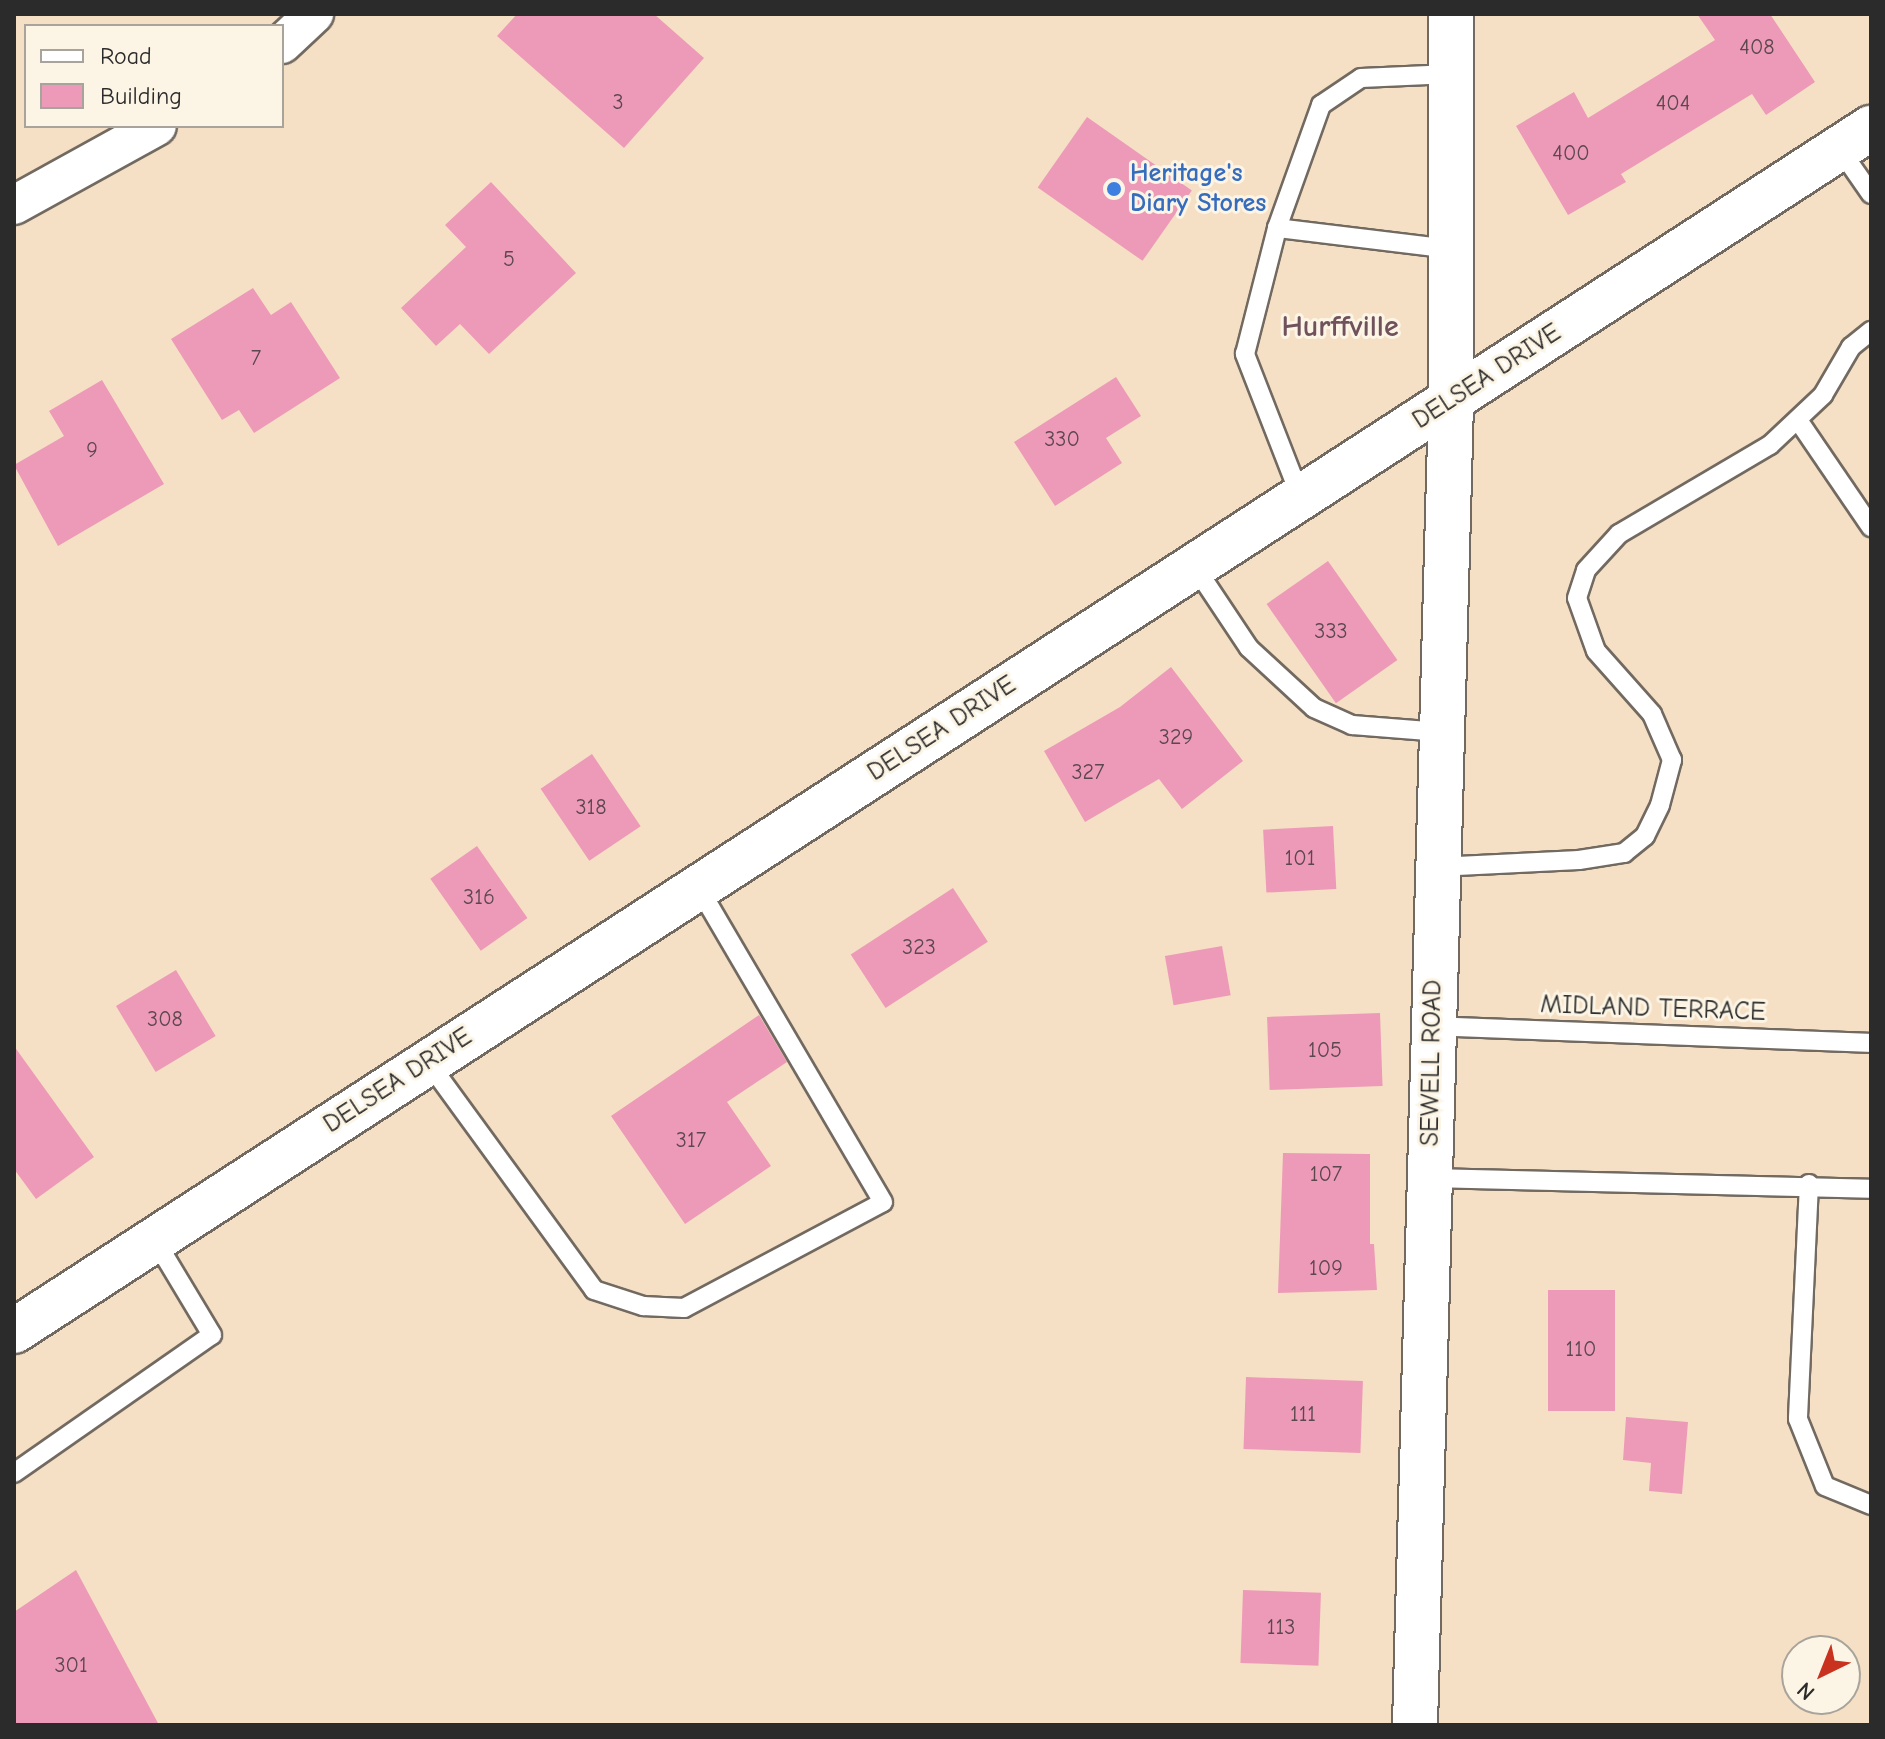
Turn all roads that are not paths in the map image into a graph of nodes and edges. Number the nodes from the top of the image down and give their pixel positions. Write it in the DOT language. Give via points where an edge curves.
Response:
graph roads {
  1 [pos="314,14"];
  2 [pos="1451,14"];
  3 [pos="284,42"];
  4 [pos="1451,74"];
  5 [pos="153,128"];
  6 [pos="1855,138"];
  7 [pos="1871,194"];
  8 [pos="14,205"];
  9 [pos="1277,228"];
  10 [pos="1451,249"];
  11 [pos="1871,331"];
  12 [pos="1451,400"];
  13 [pos="1798,420"];
  14 [pos="1301,498"];
  15 [pos="1871,527"];
  16 [pos="1195,566"];
  17 [pos="1441,732"];
  18 [pos="1437,867"];
  19 [pos="698,887"];
  20 [pos="1432,1026"];
  21 [pos="1871,1043"];
  22 [pos="428,1062"];
  23 [pos="1429,1178"];
  24 [pos="1809,1184"];
  25 [pos="1871,1189"];
  26 [pos="155,1240"];
  27 [pos="14,1331"];
  28 [pos="14,1473"];
  29 [pos="1871,1505"];
  30 [pos="1415,1725"];
  1 -- 3 [label="street"];
  2 -- 4 [label="main road, SEWELL ROAD"];
  4 -- 9 [label="lane" via="1361,78 1321,105"];
  4 -- 10 [label="main road, SEWELL ROAD"];
  5 -- 8 [label="street"];
  6 -- 7 [label="lane"];
  6 -- 12 [label="main road, DELSEA DRIVE"];
  9 -- 10 [label="lane"];
  9 -- 14 [label="lane" via="1245,354"];
  10 -- 12 [label="main road, SEWELL ROAD"];
  11 -- 13 [label="lane" via="1851,347 1823,395"];
  12 -- 14 [label="main road, DELSEA DRIVE"];
  12 -- 17 [label="main road, SEWELL ROAD"];
  13 -- 15 [label="lane"];
  13 -- 18 [label="lane" via="1770,445 1619,534 1586,570 1577,598 1596,651 1652,714 1672,760 1645,836 1624,853 1594,858"];
  14 -- 16 [label="main road, DELSEA DRIVE"];
  16 -- 17 [label="lane" via="1249,648 1314,708 1352,725"];
  16 -- 19 [label="main road, DELSEA DRIVE"];
  17 -- 18 [label="main road, SEWELL ROAD"];
  18 -- 20 [label="main road, SEWELL ROAD"];
  19 -- 22 [label="main road, DELSEA DRIVE"];
  19 -- 22 [label="lane" via="883,1202 684,1308 643,1306 594,1290"];
  20 -- 21 [label="lane, MIDLAND TERRACE"];
  20 -- 23 [label="main road, SEWELL ROAD"];
  22 -- 26 [label="main road, DELSEA DRIVE"];
  23 -- 24 [label="lane"];
  23 -- 30 [label="main road, SEWELL ROAD"];
  24 -- 25 [label="lane"];
  24 -- 29 [label="lane" via="1798,1419 1825,1486"];
  26 -- 27 [label="main road, DELSEA DRIVE"];
  26 -- 28 [label="lane" via="212,1335"];
}
